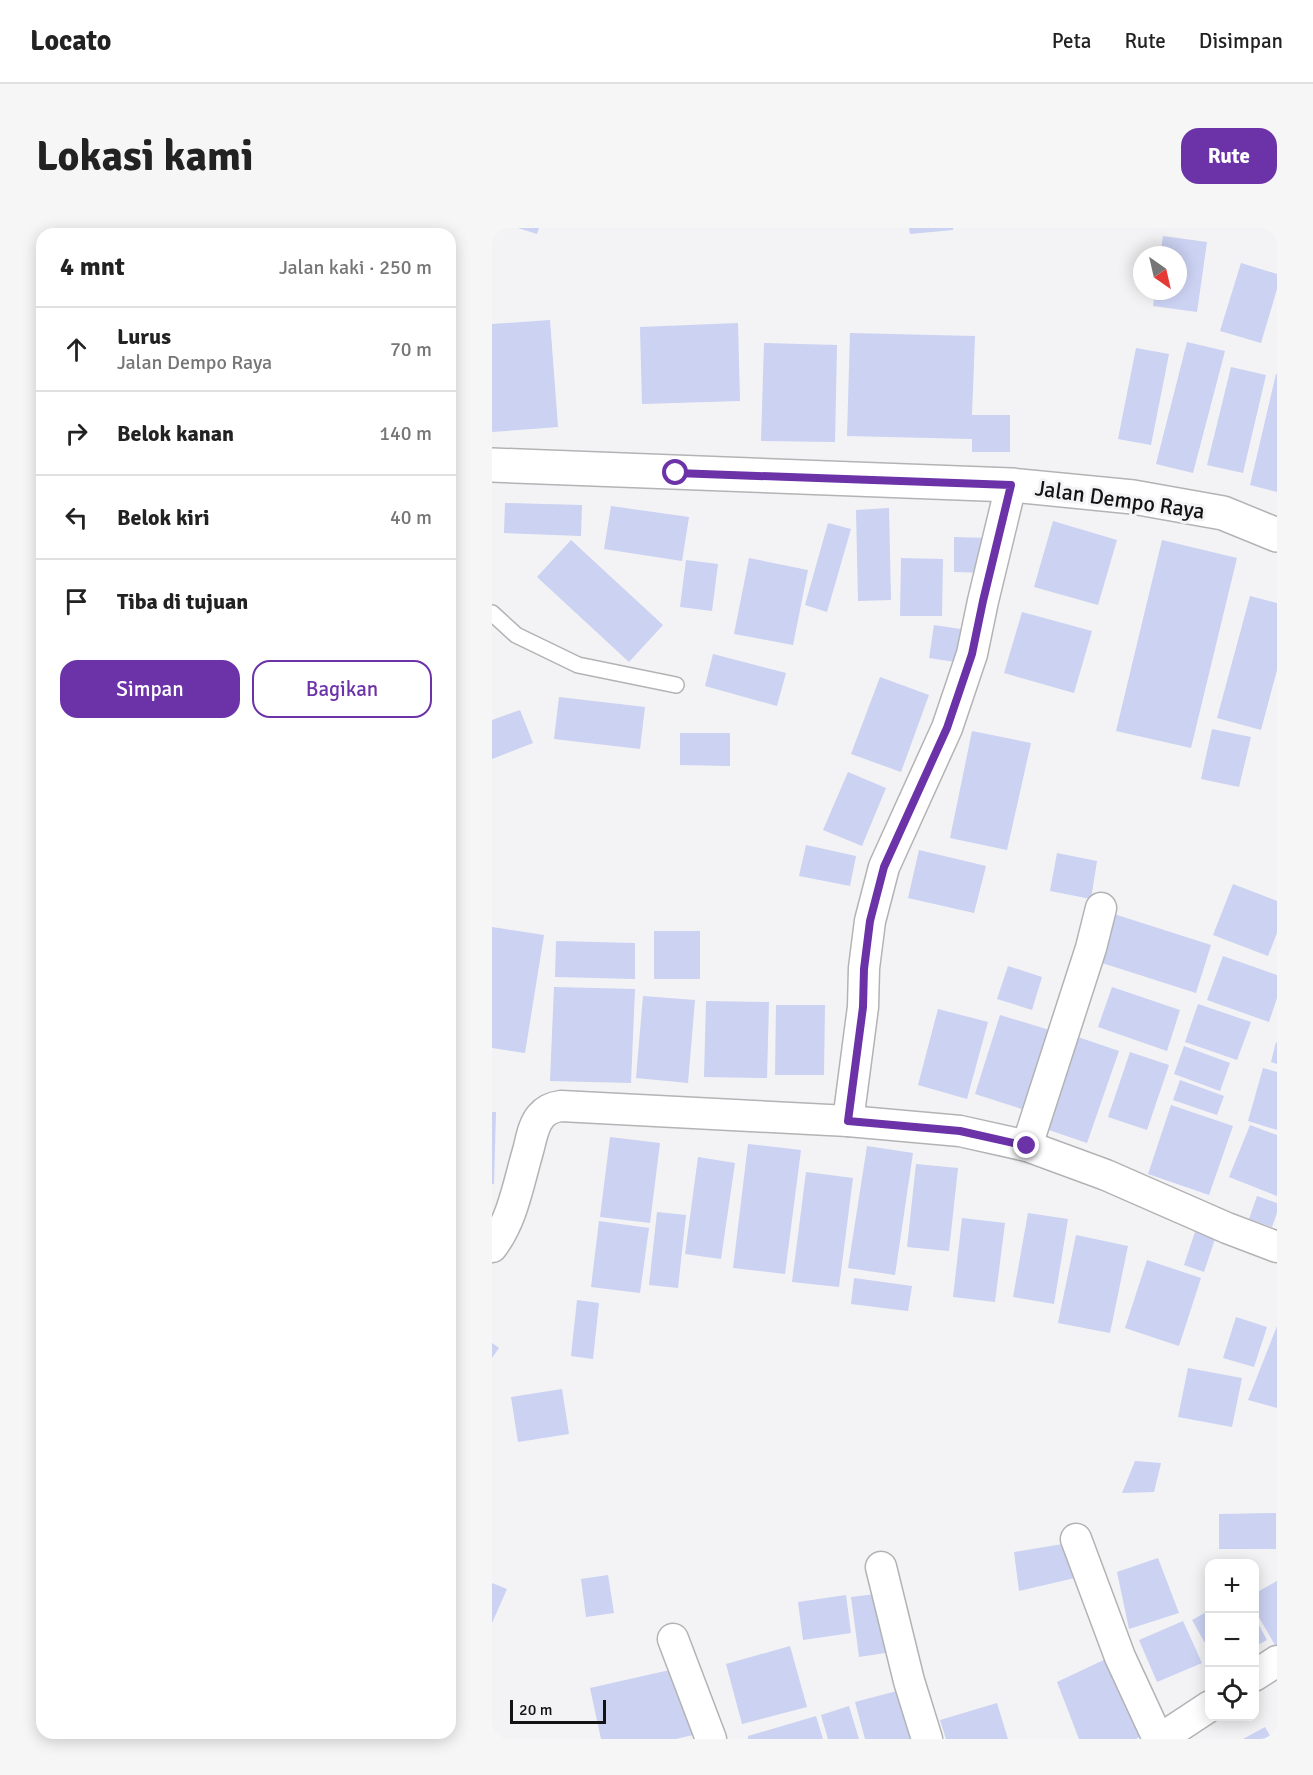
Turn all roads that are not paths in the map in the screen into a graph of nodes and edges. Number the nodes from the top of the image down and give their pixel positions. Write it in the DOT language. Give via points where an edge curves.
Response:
graph roads {
  1 [pos="492,465"];
  2 [pos="1011,485"];
  3 [pos="1277,535"];
  4 [pos="492,613"];
  5 [pos="676,685"];
  6 [pos="1101,908"];
  7 [pos="848,1121"];
  8 [pos="1027,1146"];
  9 [pos="492,1247"];
  10 [pos="1277,1247"];
  11 [pos="1076,1539"];
  12 [pos="881,1567"];
  13 [pos="673,1639"];
  14 [pos="1277,1661"];
  15 [pos="1259,1673"];
  16 [pos="1205,1709"];
  17 [pos="711,1739"];
  18 [pos="927,1739"];
  19 [pos="1159,1739"];
  1 -- 2 [label="main road, Jalan Dempo Raya"];
  2 -- 3 [label="main road, Jalan Dempo Raya" via="1133,497 1223,513"];
  2 -- 7 [label="street" via="972,654 947,728 884,867 870,921"];
  4 -- 5 [label="lane" via="516,635 578,665"];
  6 -- 8 [label="street"];
  7 -- 8 [label="street" via="960,1131"];
  7 -- 9 [label="street" via="550,1108 534,1129 515,1199"];
  8 -- 10 [label="street"];
  11 -- 19 [label="street" via="1120,1657"];
  12 -- 18 [label="street"];
  13 -- 17 [label="street"];
  14 -- 15 [label="street"];
  16 -- 19 [label="street"];
}
